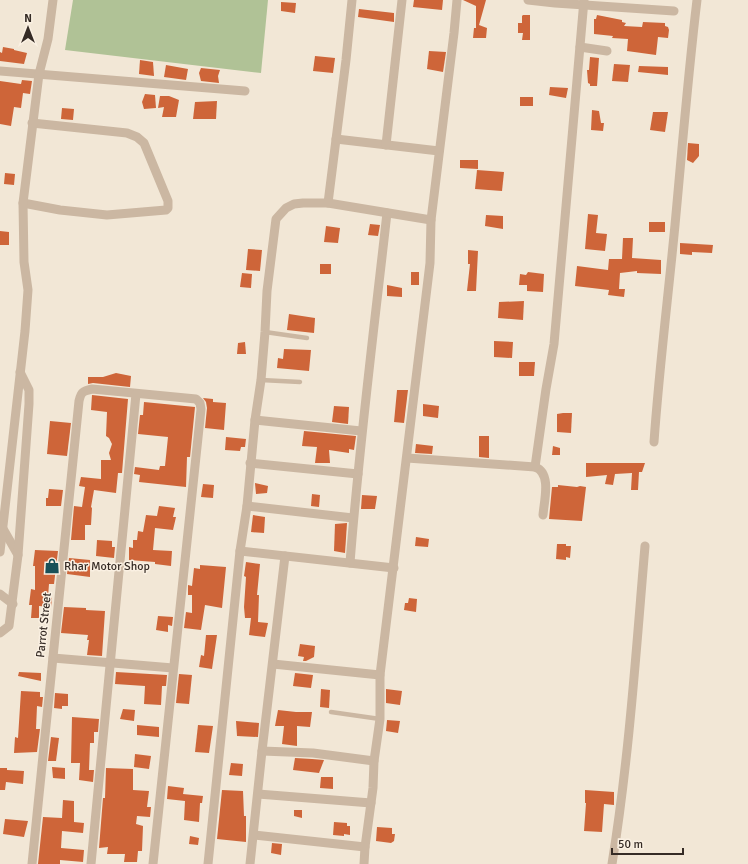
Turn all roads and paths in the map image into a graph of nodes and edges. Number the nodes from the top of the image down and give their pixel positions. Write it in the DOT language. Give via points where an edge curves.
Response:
graph roads {
  1 [pos="53,0"];
  2 [pos="352,0"];
  3 [pos="402,0"];
  4 [pos="457,0"];
  5 [pos="528,0"];
  6 [pos="697,0"];
  7 [pos="584,3"];
  8 [pos="674,11"];
  9 [pos="580,47"];
  10 [pos="606,51"];
  11 [pos="0,71"];
  12 [pos="39,74"];
  13 [pos="245,91"];
  14 [pos="32,123"];
  15 [pos="336,139"];
  16 [pos="386,145"];
  17 [pos="439,151"];
  18 [pos="23,203"];
  19 [pos="328,203"];
  20 [pos="387,213"];
  21 [pos="431,220"];
  22 [pos="265,332"];
  23 [pos="307,338"];
  24 [pos="20,372"];
  25 [pos="261,380"];
  26 [pos="300,382"];
  27 [pos="27,388"];
  28 [pos="136,394"];
  29 [pos="17,396"];
  30 [pos="255,420"];
  31 [pos="361,431"];
  32 [pos="654,442"];
  33 [pos="407,458"];
  34 [pos="250,463"];
  35 [pos="535,467"];
  36 [pos="358,474"];
  37 [pos="247,506"];
  38 [pos="543,515"];
  39 [pos="353,518"];
  40 [pos="2,527"];
  41 [pos="645,546"];
  42 [pos="240,551"];
  43 [pos="0,552"];
  44 [pos="18,555"];
  45 [pos="285,556"];
  46 [pos="350,563"];
  47 [pos="394,568"];
  48 [pos="0,594"];
  49 [pos="13,604"];
  50 [pos="0,633"];
  51 [pos="53,658"];
  52 [pos="111,664"];
  53 [pos="273,664"];
  54 [pos="174,668"];
  55 [pos="380,675"];
  56 [pos="330,712"];
  57 [pos="380,719"];
  58 [pos="262,751"];
  59 [pos="374,761"];
  60 [pos="258,794"];
  61 [pos="371,803"];
  62 [pos="254,835"];
  63 [pos="365,847"];
  64 [pos="32,864"];
  65 [pos="91,864"];
  66 [pos="153,864"];
  67 [pos="208,864"];
  68 [pos="250,864"];
  69 [pos="364,864"];
  70 [pos="612,864"];
  1 -- 12 [label="street" via="48,39"];
  2 -- 15 [label="street"];
  3 -- 16 [label="street"];
  4 -- 17 [label="street"];
  5 -- 7 [label="street"];
  6 -- 32 [label="street" via="688,70"];
  7 -- 8 [label="street"];
  7 -- 9 [label="street"];
  9 -- 10 [label="street"];
  9 -- 35 [label="street" via="554,344"];
  11 -- 12 [label="street"];
  12 -- 13 [label="street"];
  12 -- 14 [label="street"];
  14 -- 18 [label="street"];
  14 -- 18 [label="street" via="127,133 137,137 144,143 152,159 168,206 166,210 107,215"];
  15 -- 16 [label="street"];
  15 -- 19 [label="street"];
  16 -- 17 [label="street"];
  17 -- 21 [label="street"];
  18 -- 24 [label="street" via="24,262 28,290"];
  19 -- 20 [label="street"];
  19 -- 22 [label="street" via="294,204 286,208 276,219"];
  20 -- 21 [label="street"];
  20 -- 31 [label="street"];
  21 -- 33 [label="street" via="430,263"];
  22 -- 23 [label="lane"];
  22 -- 25 [label="street"];
  24 -- 27 [label="street"];
  24 -- 29 [label="street"];
  25 -- 26 [label="lane"];
  25 -- 30 [label="street"];
  27 -- 29 [label="street"];
  27 -- 44 [label="street" via="30,404"];
  28 -- 51 [label="street, Parrot Street" via="92,390 81,393"];
  28 -- 52 [label="street"];
  28 -- 54 [label="street" via="196,399 200,402 201,409"];
  29 -- 40 [label="street"];
  30 -- 31 [label="street"];
  30 -- 34 [label="street"];
  31 -- 36 [label="street"];
  33 -- 35 [label="street"];
  33 -- 47 [label="street"];
  34 -- 36 [label="street"];
  34 -- 37 [label="street"];
  35 -- 38 [label="street" via="544,475 546,485"];
  36 -- 39 [label="street"];
  37 -- 39 [label="street"];
  37 -- 42 [label="street"];
  39 -- 46 [label="street"];
  40 -- 43 [label="street"];
  40 -- 44 [label="street"];
  41 -- 70 [label="street" via="629,730"];
  42 -- 45 [label="street"];
  42 -- 67 [label="street"];
  44 -- 49 [label="street"];
  45 -- 46 [label="street"];
  45 -- 53 [label="street"];
  46 -- 47 [label="street"];
  47 -- 55 [label="street"];
  48 -- 49 [label="street"];
  49 -- 50 [label="street" via="9,626"];
  51 -- 52 [label="street"];
  51 -- 64 [label="street, Parrot Street"];
  52 -- 54 [label="street"];
  52 -- 65 [label="street"];
  53 -- 55 [label="street"];
  53 -- 58 [label="street"];
  54 -- 66 [label="street"];
  55 -- 57 [label="street"];
  56 -- 57 [label="lane"];
  57 -- 59 [label="street"];
  58 -- 59 [label="street" via="313,753"];
  58 -- 60 [label="street"];
  59 -- 61 [label="street"];
  60 -- 61 [label="street"];
  60 -- 62 [label="street"];
  61 -- 63 [label="street"];
  62 -- 63 [label="street"];
  62 -- 68 [label="street"];
  63 -- 69 [label="street"];
}
